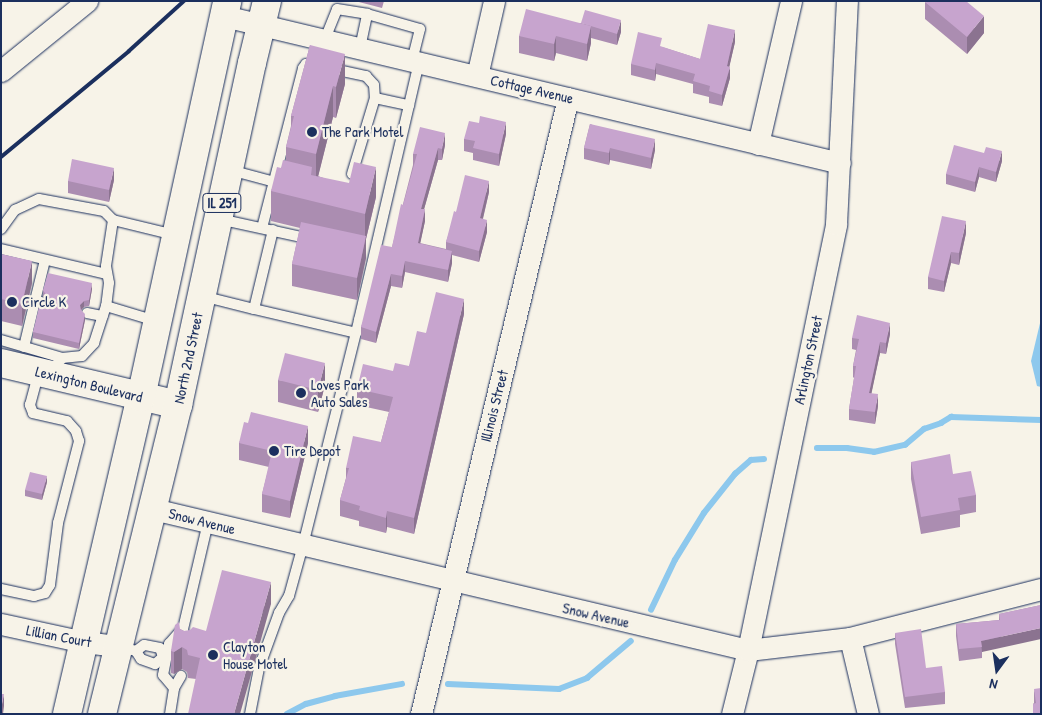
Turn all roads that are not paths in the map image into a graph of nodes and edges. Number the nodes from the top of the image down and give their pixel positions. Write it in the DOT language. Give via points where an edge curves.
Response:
graph roads {
  1 [pos="87,1"];
  2 [pos="494,1"];
  3 [pos="791,1"];
  4 [pos="847,1"];
  5 [pos="225,8"];
  6 [pos="264,13"];
  7 [pos="367,14"];
  8 [pos="360,48"];
  9 [pos="318,49"];
  10 [pos="416,62"];
  11 [pos="1,71"];
  12 [pos="477,76"];
  13 [pos="375,98"];
  14 [pos="568,98"];
  15 [pos="409,105"];
  16 [pos="758,144"];
  17 [pos="840,163"];
  18 [pos="229,170"];
  19 [pos="350,181"];
  20 [pos="273,182"];
  21 [pos="300,188"];
  22 [pos="218,219"];
  23 [pos="113,220"];
  24 [pos="262,228"];
  25 [pos="1,229"];
  26 [pos="273,230"];
  27 [pos="176,235"];
  28 [pos="319,241"];
  29 [pos="1,249"];
  30 [pos="45,260"];
  31 [pos="108,274"];
  32 [pos="202,296"];
  33 [pos="254,309"];
  34 [pos="104,311"];
  35 [pos="87,313"];
  36 [pos="157,321"];
  37 [pos="356,333"];
  38 [pos="6,356"];
  39 [pos="50,368"];
  40 [pos="141,397"];
  41 [pos="178,404"];
  42 [pos="153,509"];
  43 [pos="208,522"];
  44 [pos="303,545"];
  45 [pos="452,581"];
  46 [pos="1,589"];
  47 [pos="1041,589"];
  48 [pos="1,624"];
  49 [pos="183,628"];
  50 [pos="850,638"];
  51 [pos="84,642"];
  52 [pos="186,647"];
  53 [pos="127,648"];
  54 [pos="748,650"];
  55 [pos="165,658"];
  56 [pos="181,676"];
  57 [pos="174,688"];
  58 [pos="67,714"];
  59 [pos="102,714"];
  60 [pos="170,714"];
  61 [pos="250,714"];
  62 [pos="421,714"];
  63 [pos="732,714"];
  64 [pos="868,714"];
  1 -- 11 [label="street"];
  2 -- 12 [label="street"];
  3 -- 16 [label="street"];
  4 -- 17 [label="street, Arlington Street"];
  5 -- 6 [label="street, Cottage Avenue"];
  5 -- 27 [label="main road, IL 251"];
  6 -- 9 [label="street, Cottage Avenue"];
  6 -- 18 [label="main road, North 2nd Street / IL 251"];
  7 -- 8 [label="lane"];
  7 -- 9 [label="lane" via="337,9"];
  7 -- 10 [label="lane" via="420,28"];
  8 -- 9 [label="street, Cottage Avenue"];
  8 -- 10 [label="street, Cottage Avenue"];
  9 -- 13 [label="lane" via="366,76 374,85"];
  9 -- 20 [label="lane" via="302,68"];
  10 -- 12 [label="street, Cottage Avenue"];
  10 -- 15 [label="lane"];
  12 -- 14 [label="street, Cottage Avenue"];
  13 -- 15 [label="lane"];
  13 -- 19 [label="lane"];
  14 -- 16 [label="street, Cottage Avenue"];
  14 -- 45 [label="street, Illinois Street"];
  15 -- 37 [label="lane" via="370,252"];
  16 -- 17 [label="street, Cottage Avenue"];
  17 -- 54 [label="street, Arlington Street" via="836,224"];
  18 -- 20 [label="lane"];
  18 -- 22 [label="main road, North 2nd Street / IL 251"];
  20 -- 21 [label="lane"];
  20 -- 24 [label="lane"];
  22 -- 24 [label="lane"];
  22 -- 32 [label="main road, North 2nd Street / IL 251"];
  23 -- 25 [label="lane" via="104,211 40,199 15,210"];
  23 -- 27 [label="lane"];
  23 -- 31 [label="lane" via="106,266"];
  24 -- 26 [label="lane"];
  26 -- 28 [label="lane"];
  26 -- 33 [label="lane"];
  27 -- 36 [label="main road, IL 251"];
  29 -- 30 [label="lane"];
  30 -- 31 [label="lane"];
  30 -- 38 [label="lane" via="38,302"];
  31 -- 34 [label="lane"];
  32 -- 33 [label="lane"];
  32 -- 41 [label="main road, North 2nd Street / IL 251"];
  33 -- 37 [label="lane"];
  34 -- 35 [label="lane"];
  34 -- 36 [label="lane"];
  34 -- 39 [label="lane" via="94,343 82,356"];
  36 -- 40 [label="main road, IL 251"];
  37 -- 44 [label="lane"];
  38 -- 39 [label="main road, Lexington Boulevard"];
  39 -- 40 [label="main road, Lexington Boulevard"];
  39 -- 46 [label="lane" via="30,405 33,413 67,421 76,430 79,441 58,523 50,585 45,593 34,596"];
  40 -- 41 [label="main road, Lexington Boulevard"];
  40 -- 51 [label="main road, IL 251"];
  41 -- 42 [label="main road, North 2nd Street / IL 251"];
  42 -- 43 [label="street, Snow Avenue"];
  42 -- 53 [label="main road, North 2nd Street / IL 251"];
  43 -- 44 [label="street, Snow Avenue"];
  43 -- 49 [label="lane"];
  44 -- 45 [label="street, Snow Avenue"];
  44 -- 61 [label="lane" via="288,596 259,668"];
  45 -- 54 [label="street, Snow Avenue"];
  45 -- 62 [label="street, Illinois Street"];
  47 -- 50 [label="street, Snow Avenue"];
  48 -- 51 [label="street, Lillian Court"];
  49 -- 52 [label="lane"];
  49 -- 55 [label="lane" via="169,644"];
  50 -- 54 [label="street, Snow Avenue"];
  50 -- 64 [label="street"];
  51 -- 53 [label="street, Lillian Court"];
  51 -- 58 [label="main road, IL 251"];
  53 -- 55 [label="lane" via="141,659 155,664"];
  53 -- 55 [label="lane" via="144,645 160,648"];
  53 -- 59 [label="main road, North 2nd Street / IL 251"];
  54 -- 63 [label="street, Arlington Street"];
  55 -- 57 [label="lane" via="163,675"];
  56 -- 57 [label="lane"];
  57 -- 60 [label="lane"];
}
